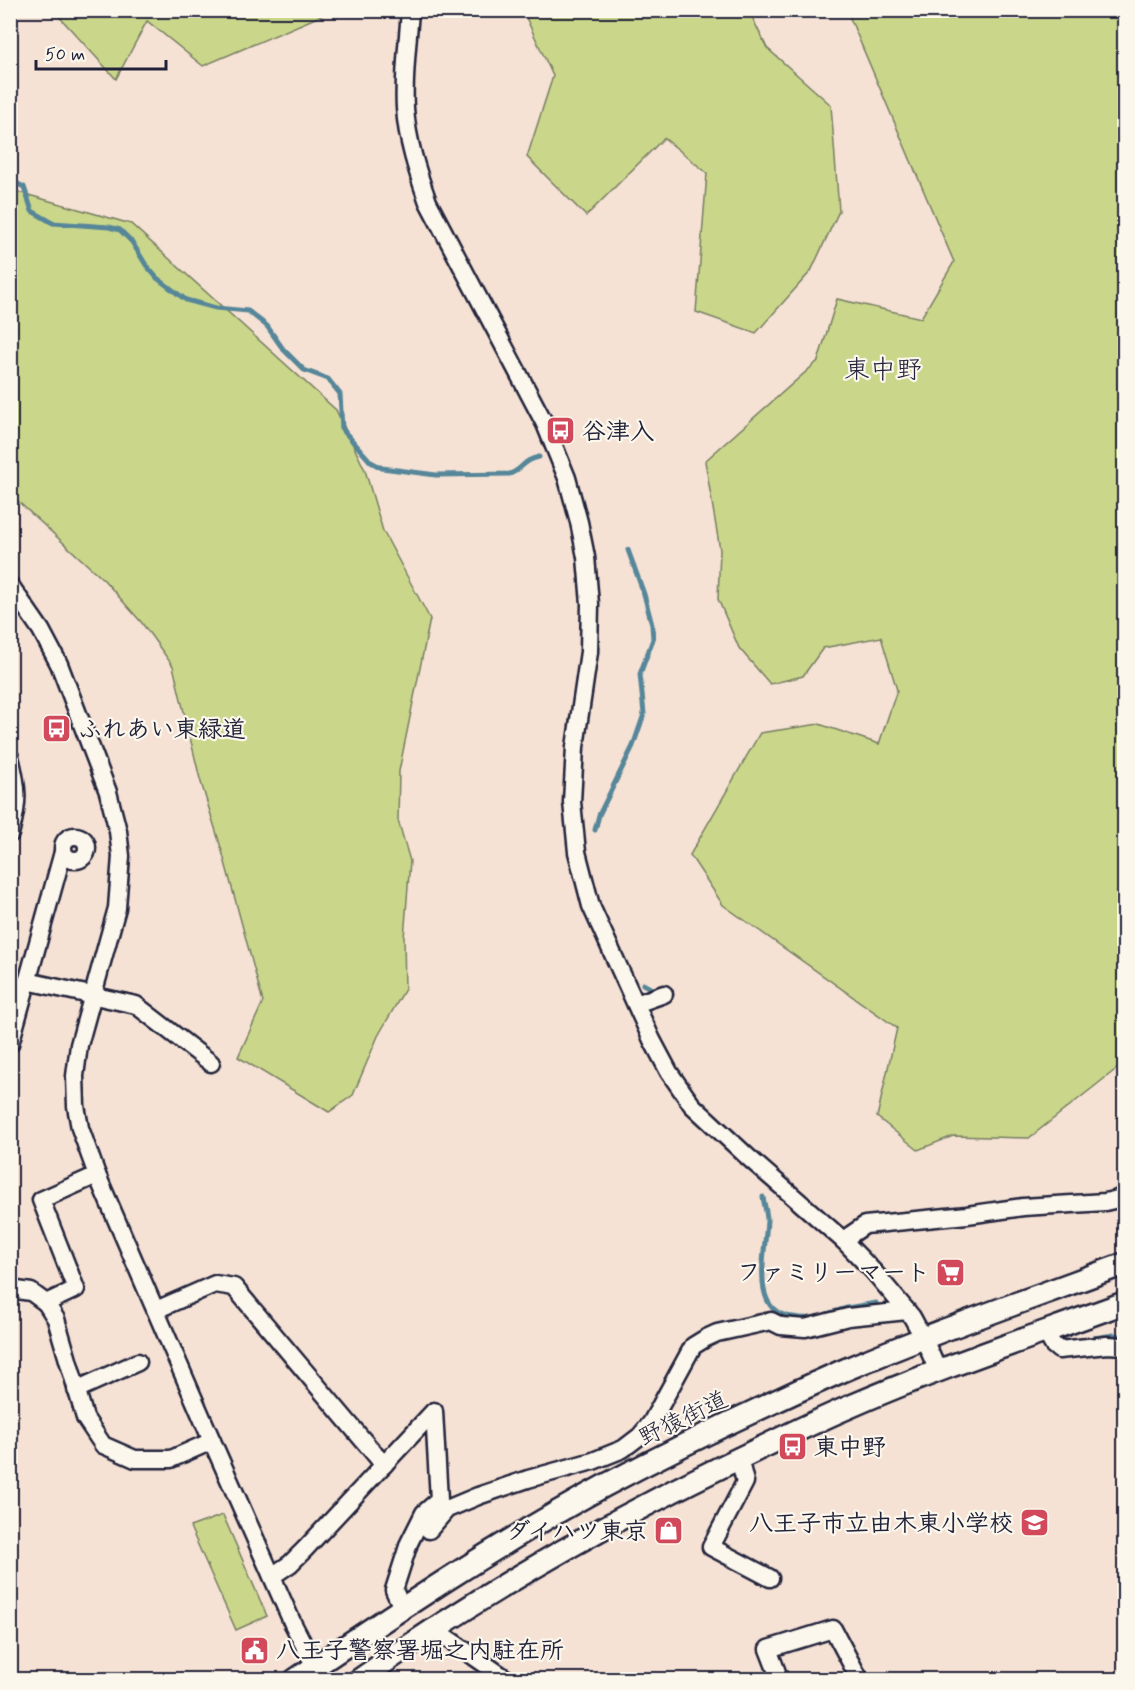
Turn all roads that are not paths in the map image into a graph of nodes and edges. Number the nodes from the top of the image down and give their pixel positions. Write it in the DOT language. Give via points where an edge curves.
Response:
graph roads {
  1 [pos="410,10"];
  2 [pos="10,585"];
  3 [pos="10,757"];
  4 [pos="10,834"];
  5 [pos="63,852"];
  6 [pos="27,981"];
  7 [pos="664,993"];
  8 [pos="93,995"];
  9 [pos="636,1004"];
  10 [pos="10,1044"];
  11 [pos="211,1063"];
  12 [pos="97,1175"];
  13 [pos="1125,1195"];
  14 [pos="843,1240"];
  15 [pos="1125,1264"];
  16 [pos="10,1289"];
  17 [pos="46,1303"];
  18 [pos="1125,1303"];
  19 [pos="156,1310"];
  20 [pos="907,1311"];
  21 [pos="1045,1331"];
  22 [pos="924,1339"];
  23 [pos="1125,1347"];
  24 [pos="138,1362"];
  25 [pos="938,1371"];
  26 [pos="76,1390"];
  27 [pos="212,1442"];
  28 [pos="739,1458"];
  29 [pos="593,1461"];
  30 [pos="384,1465"];
  31 [pos="606,1485"];
  32 [pos="429,1530"];
  33 [pos="272,1576"];
  34 [pos="770,1578"];
  35 [pos="402,1608"];
  36 [pos="434,1629"];
  37 [pos="319,1673"];
  38 [pos="295,1680"];
  39 [pos="359,1680"];
  40 [pos="508,1680"];
  41 [pos="780,1680"];
  42 [pos="860,1680"];
  1 -- 9 [label="street" via="405,107 417,171 428,202 545,424 567,478 579,522 586,557 590,628 572,774 573,829 591,906"];
  2 -- 8 [label="street" via="59,664 104,782 118,831 121,856 117,908"];
  3 -- 4 [label="street" via="18,788"];
  5 -- 6 [label="street"];
  6 -- 8 [label="street"];
  6 -- 10 [label="street"];
  7 -- 9 [label="street"];
  8 -- 11 [label="street" via="136,1005"];
  8 -- 12 [label="street" via="75,1076 80,1128"];
  9 -- 14 [label="street" via="669,1072 692,1105"];
  12 -- 17 [label="street" via="41,1200 76,1289"];
  12 -- 19 [label="street"];
  13 -- 14 [label="street" via="1105,1202 865,1225"];
  14 -- 20 [label="street"];
  15 -- 22 [label="main road, 野猿街道"];
  16 -- 17 [label="street" via="31,1292"];
  17 -- 26 [label="street" via="56,1319"];
  18 -- 21 [label="main road"];
  19 -- 27 [label="street"];
  19 -- 30 [label="street" via="215,1284 234,1287"];
  20 -- 22 [label="street"];
  20 -- 29 [label="street" via="848,1317 805,1328 771,1321 706,1338 693,1346 640,1436 623,1449"];
  21 -- 23 [label="street" via="1059,1350"];
  21 -- 25 [label="main road"];
  22 -- 25 [label="street"];
  22 -- 31 [label="main road, 野猿街道" via="841,1372"];
  24 -- 26 [label="street"];
  25 -- 28 [label="main road" via="848,1407"];
  26 -- 27 [label="street" via="85,1418 102,1445 135,1459 171,1458"];
  27 -- 33 [label="street"];
  28 -- 34 [label="street" via="745,1482 711,1547"];
  28 -- 36 [label="main road" via="605,1526"];
  29 -- 31 [label="street"];
  29 -- 32 [label="street" via="447,1509"];
  30 -- 33 [label="street" via="290,1564"];
  30 -- 35 [label="street" via="434,1412 439,1500 424,1513 409,1543 393,1590"];
  31 -- 35 [label="main road, 野猿街道" via="470,1563"];
  33 -- 37 [label="street"];
  35 -- 37 [label="main road, 野猿街道"];
  36 -- 39 [label="main road"];
  36 -- 40 [label="street"];
  37 -- 38 [label="main road, 野猿街道"];
  41 -- 42 [label="street" via="768,1649 833,1629"];
}
